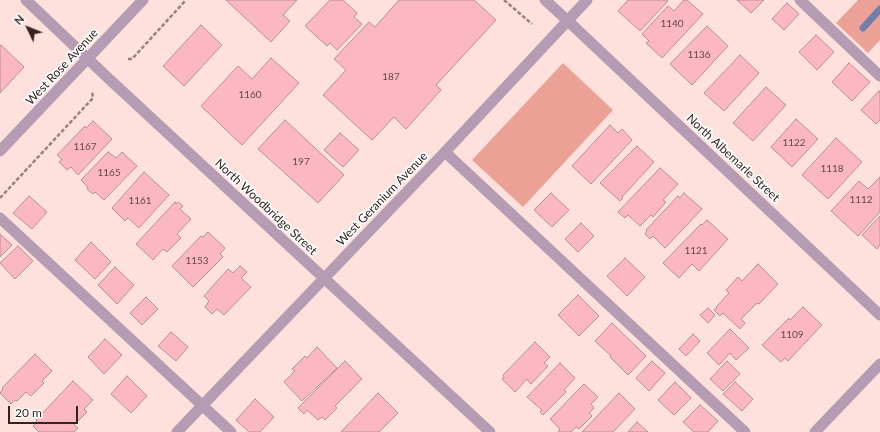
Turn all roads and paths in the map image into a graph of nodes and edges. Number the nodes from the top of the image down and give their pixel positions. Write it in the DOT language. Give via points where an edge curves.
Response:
graph roads {
  1 [pos="26,0"];
  2 [pos="143,0"];
  3 [pos="186,0"];
  4 [pos="504,0"];
  5 [pos="546,0"];
  6 [pos="587,0"];
  7 [pos="800,0"];
  8 [pos="568,21"];
  9 [pos="532,24"];
  10 [pos="87,59"];
  11 [pos="128,59"];
  12 [pos="880,76"];
  13 [pos="92,91"];
  14 [pos="0,151"];
  15 [pos="446,152"];
  16 [pos="0,198"];
  17 [pos="0,218"];
  18 [pos="324,278"];
  19 [pos="880,314"];
  20 [pos="880,364"];
  21 [pos="203,405"];
  22 [pos="177,432"];
  23 [pos="231,432"];
  24 [pos="490,432"];
  25 [pos="745,432"];
  26 [pos="815,432"];
  1 -- 10 [label="street, North Woodbridge Street"];
  2 -- 10 [label="street, West Rose Avenue"];
  3 -- 11 [label="path" via="132,59"];
  4 -- 9 [label="path"];
  5 -- 8 [label="street, North Albemarle Street"];
  6 -- 8 [label="street, West Geranium Avenue"];
  7 -- 12 [label="street"];
  8 -- 15 [label="street, West Geranium Avenue"];
  8 -- 19 [label="street, North Albemarle Street"];
  10 -- 14 [label="street, West Rose Avenue"];
  10 -- 18 [label="street, North Woodbridge Street"];
  13 -- 16 [label="path" via="93,98"];
  15 -- 18 [label="street, West Geranium Avenue"];
  15 -- 25 [label="street"];
  17 -- 21 [label="street"];
  18 -- 21 [label="street, West Geranium Avenue"];
  18 -- 24 [label="street, North Woodbridge Street"];
  20 -- 26 [label="street"];
  21 -- 22 [label="street, West Geranium Avenue"];
  21 -- 23 [label="street"];
}
